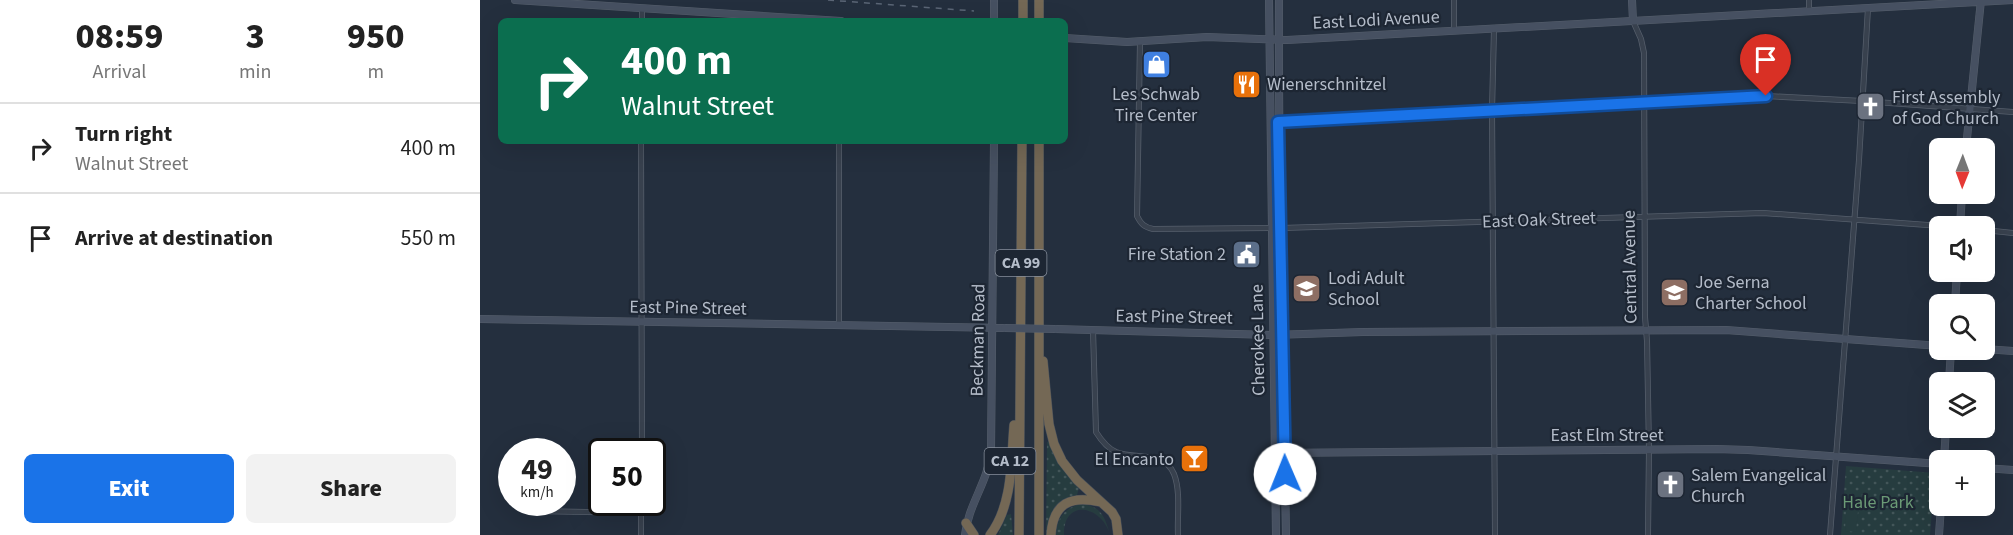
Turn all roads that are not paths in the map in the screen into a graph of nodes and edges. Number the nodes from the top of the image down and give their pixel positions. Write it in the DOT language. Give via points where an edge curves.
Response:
graph roads {
  1 [pos="515,0"];
  2 [pos="994,0"];
  3 [pos="1023,0"];
  4 [pos="1040,0"];
  5 [pos="1269,0"];
  6 [pos="1278,0"];
  7 [pos="1454,0"];
  8 [pos="1632,0"];
  9 [pos="1809,0"];
  10 [pos="2013,0"];
  11 [pos="1981,1"];
  12 [pos="642,8"];
  13 [pos="1868,8"];
  14 [pos="1809,11"];
  15 [pos="642,18"];
  16 [pos="794,18"];
  17 [pos="994,18"];
  18 [pos="1023,18"];
  19 [pos="1039,18"];
  20 [pos="1633,21"];
  21 [pos="1494,29"];
  22 [pos="1454,31"];
  23 [pos="1068,38"];
  24 [pos="1268,40"];
  25 [pos="1278,40"];
  26 [pos="1140,42"];
  27 [pos="1862,101"];
  28 [pos="1644,103"];
  29 [pos="1492,110"];
  30 [pos="1969,110"];
  31 [pos="2013,112"];
  32 [pos="1278,122"];
  33 [pos="1967,138"];
  34 [pos="641,144"];
  35 [pos="839,144"];
  36 [pos="994,144"];
  37 [pos="1022,144"];
  38 [pos="1039,144"];
  39 [pos="1644,217"];
  40 [pos="1854,220"];
  41 [pos="1494,222"];
  42 [pos="1929,225"];
  43 [pos="1271,228"];
  44 [pos="1282,228"];
  45 [pos="1995,231"];
  46 [pos="2013,232"];
  47 [pos="480,319"];
  48 [pos="642,322"];
  49 [pos="839,326"];
  50 [pos="993,328"];
  51 [pos="1093,330"];
  52 [pos="1645,330"];
  53 [pos="1494,331"];
  54 [pos="1283,334"];
  55 [pos="1038,335"];
  56 [pos="1274,335"];
  57 [pos="1845,338"];
  58 [pos="1929,345"];
  59 [pos="1995,350"];
  60 [pos="2013,351"];
  61 [pos="1020,384"];
  62 [pos="642,438"];
  63 [pos="1495,450"];
  64 [pos="1649,450"];
  65 [pos="1275,453"];
  66 [pos="1285,453"];
  67 [pos="1836,457"];
  68 [pos="1929,463"];
  69 [pos="1995,469"];
  70 [pos="2013,470"];
  71 [pos="1102,502"];
  72 [pos="641,516"];
  73 [pos="1940,516"];
  74 [pos="966,523"];
  75 [pos="641,535"];
  76 [pos="965,535"];
  77 [pos="974,535"];
  78 [pos="990,535"];
  79 [pos="1019,535"];
  80 [pos="1039,535"];
  81 [pos="1051,535"];
  82 [pos="1118,535"];
  83 [pos="1178,535"];
  84 [pos="1276,535"];
  85 [pos="1286,535"];
  86 [pos="1495,535"];
  87 [pos="1648,535"];
  88 [pos="1830,535"];
  89 [pos="1939,535"];
  1 -- 12 [label="street"];
  2 -- 17 [label="street"];
  3 -- 18 [label="highway"];
  4 -- 19 [label="highway"];
  5 -- 24 [label="street, Cherokee Lane"];
  6 -- 25 [label="street, Cherokee Lane"];
  7 -- 22 [label="street"];
  8 -- 20 [label="street, Central Avenue"];
  9 -- 14 [label="street"];
  10 -- 11 [label="street, East Lodi Avenue"];
  11 -- 13 [label="street, East Lodi Avenue"];
  11 -- 30 [label="street"];
  12 -- 15 [label="street"];
  12 -- 16 [label="street"];
  13 -- 14 [label="street, East Lodi Avenue"];
  13 -- 27 [label="street"];
  14 -- 20 [label="street, East Lodi Avenue"];
  20 -- 21 [label="street, East Lodi Avenue"];
  20 -- 28 [label="street, Central Avenue" via="1644,53"];
  21 -- 22 [label="street, East Lodi Avenue"];
  21 -- 29 [label="street"];
  22 -- 25 [label="street, East Lodi Avenue"];
  23 -- 26 [label="street, East Lodi Avenue"];
  24 -- 25 [label="street, East Lodi Avenue"];
  24 -- 26 [label="street, East Lodi Avenue" via="1207,37"];
  24 -- 43 [label="street, Cherokee Lane"];
  25 -- 32 [label="street, Cherokee Lane"];
  26 -- 43 [label="street" via="1140,223 1153,229"];
  27 -- 28 [label="street" via="1766,96"];
  27 -- 30 [label="street"];
  27 -- 40 [label="street"];
  28 -- 29 [label="street"];
  28 -- 39 [label="street, Central Avenue"];
  29 -- 32 [label="street"];
  29 -- 41 [label="street"];
  30 -- 31 [label="street"];
  30 -- 33 [label="street"];
  32 -- 44 [label="street, Cherokee Lane"];
  34 -- 48 [label="street"];
  35 -- 49 [label="street"];
  36 -- 50 [label="street, Beckman Road"];
  37 -- 61 [label="highway, CA 99"];
  38 -- 55 [label="highway, CA 99"];
  39 -- 40 [label="street, East Oak Street" via="1763,213"];
  39 -- 41 [label="street, East Oak Street"];
  39 -- 52 [label="street, Central Avenue"];
  40 -- 42 [label="street, East Oak Street"];
  40 -- 57 [label="street"];
  41 -- 44 [label="street, East Oak Street"];
  41 -- 53 [label="street"];
  43 -- 56 [label="street, Cherokee Lane"];
  44 -- 54 [label="street, Cherokee Lane"];
  45 -- 46 [label="street"];
  47 -- 48 [label="street, East Pine Street"];
  48 -- 49 [label="street, East Pine Street"];
  48 -- 62 [label="street"];
  49 -- 50 [label="street, East Pine Street"];
  50 -- 51 [label="street, East Pine Street, bridge"];
  50 -- 74 [label="street, Beckman Road" via="990,463"];
  51 -- 56 [label="street, East Pine Street"];
  51 -- 83 [label="street" via="1096,432 1115,451 1150,456 1169,466 1176,483"];
  52 -- 53 [label="street, East Pine Street"];
  52 -- 57 [label="street, East Pine Street" via="1750,331"];
  52 -- 64 [label="street, Central Avenue"];
  53 -- 54 [label="street, East Pine Street"];
  53 -- 63 [label="street"];
  54 -- 56 [label="street, East Pine Street"];
  54 -- 66 [label="street, Cherokee Lane"];
  55 -- 71 [label="highway" via="1054,444 1077,480"];
  55 -- 80 [label="highway, CA 99"];
  56 -- 65 [label="street, Cherokee Lane"];
  57 -- 58 [label="street, East Pine Street"];
  57 -- 67 [label="street"];
  59 -- 60 [label="street"];
  61 -- 78 [label="highway, CA 12" via="1003,513"];
  61 -- 79 [label="highway, CA 99"];
  63 -- 64 [label="street, East Elm Street"];
  63 -- 66 [label="street, East Elm Street"];
  63 -- 86 [label="street"];
  64 -- 67 [label="street, East Elm Street" via="1748,450"];
  64 -- 87 [label="street, Central Avenue"];
  65 -- 66 [label="street, East Elm Street"];
  65 -- 84 [label="street, Cherokee Lane"];
  66 -- 85 [label="street, Cherokee Lane"];
  67 -- 68 [label="street, East Elm Street"];
  67 -- 88 [label="street"];
  69 -- 70 [label="street"];
  71 -- 81 [label="highway" via="1067,502 1056,513"];
  71 -- 82 [label="highway" via="1116,519"];
  72 -- 75 [label="street"];
  73 -- 89 [label="street"];
  74 -- 76 [label="street, Beckman Road"];
  74 -- 77 [label="highway"];
}
